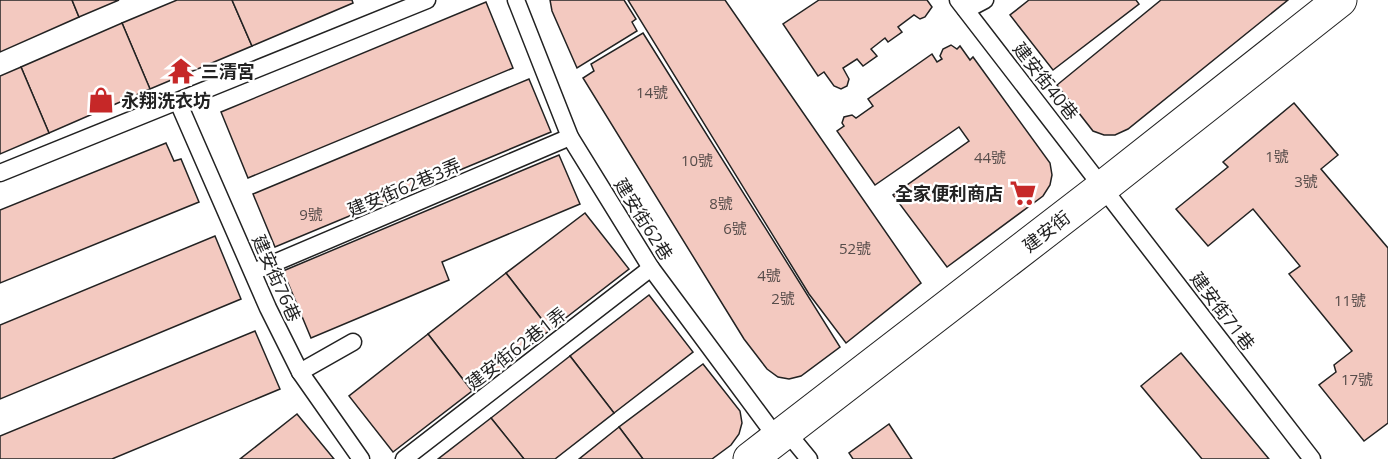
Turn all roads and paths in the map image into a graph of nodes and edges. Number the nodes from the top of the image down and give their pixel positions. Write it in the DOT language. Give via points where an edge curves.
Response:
graph roads {
  1 [pos="427,0"];
  2 [pos="516,0"];
  3 [pos="985,0"];
  4 [pos="1340,0"];
  5 [pos="962,5"];
  6 [pos="178,102"];
  7 [pos="570,137"];
  8 [pos="0,174"];
  9 [pos="1103,187"];
  10 [pos="651,268"];
  11 [pos="253,272"];
  12 [pos="353,342"];
  13 [pos="300,372"];
  14 [pos="782,434"];
  15 [pos="361,459"];
  16 [pos="404,459"];
  17 [pos="750,459"];
  18 [pos="809,459"];
  19 [pos="1312,459"];
  1 -- 6 [label="lane"];
  2 -- 7 [label="lane, 建安街62巷"];
  3 -- 5 [label="lane"];
  4 -- 9 [label="street, 建安街"];
  5 -- 9 [label="lane, 建安街40巷"];
  6 -- 8 [label="lane"];
  6 -- 11 [label="lane, 建安街76巷"];
  7 -- 10 [label="lane, 建安街62巷"];
  7 -- 11 [label="lane, 建安街62巷3弄"];
  9 -- 14 [label="street, 建安街"];
  9 -- 19 [label="lane, 建安街71巷"];
  10 -- 14 [label="lane, 建安街62巷"];
  10 -- 16 [label="lane, 建安街62巷1弄"];
  11 -- 13 [label="lane, 建安街76巷"];
  12 -- 13 [label="lane"];
  13 -- 15 [label="lane, 建安街76巷"];
  14 -- 17 [label="street, 建安街"];
  14 -- 18 [label="lane, 建安街62巷"];
}
